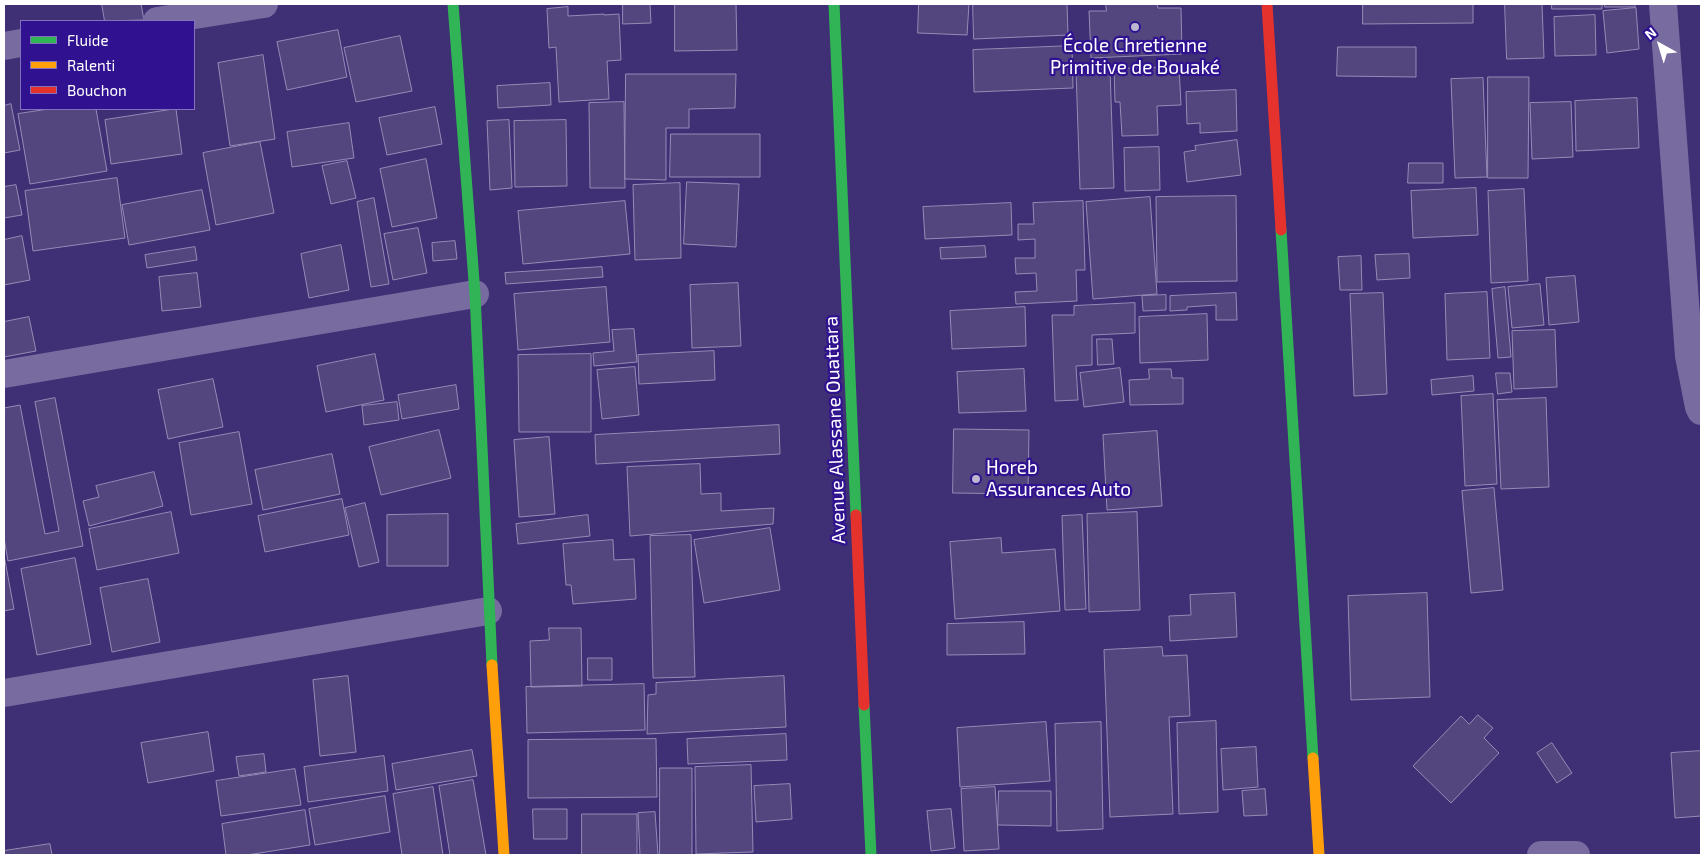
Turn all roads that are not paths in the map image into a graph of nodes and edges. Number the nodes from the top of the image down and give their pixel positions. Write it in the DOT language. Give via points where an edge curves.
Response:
graph roads {
  1 [pos="264,4"];
  2 [pos="453,4"];
  3 [pos="834,4"];
  4 [pos="1267,4"];
  5 [pos="1663,4"];
  6 [pos="163,20"];
  7 [pos="20,43"];
  8 [pos="4,46"];
  9 [pos="476,294"];
  10 [pos="4,374"];
  11 [pos="1701,411"];
  12 [pos="488,611"];
  13 [pos="4,693"];
  14 [pos="504,855"];
  15 [pos="871,855"];
  16 [pos="1318,855"];
  17 [pos="1541,855"];
  18 [pos="1576,855"];
  1 -- 6 [label="street"];
  2 -- 9 [label="street"];
  3 -- 15 [label="street, Avenue Alassane Ouattara"];
  4 -- 16 [label="street"];
  5 -- 11 [label="street" via="1689,356"];
  7 -- 8 [label="street"];
  9 -- 10 [label="street"];
  9 -- 12 [label="street"];
  12 -- 13 [label="street"];
  12 -- 14 [label="street"];
  17 -- 18 [label="street"];
}
